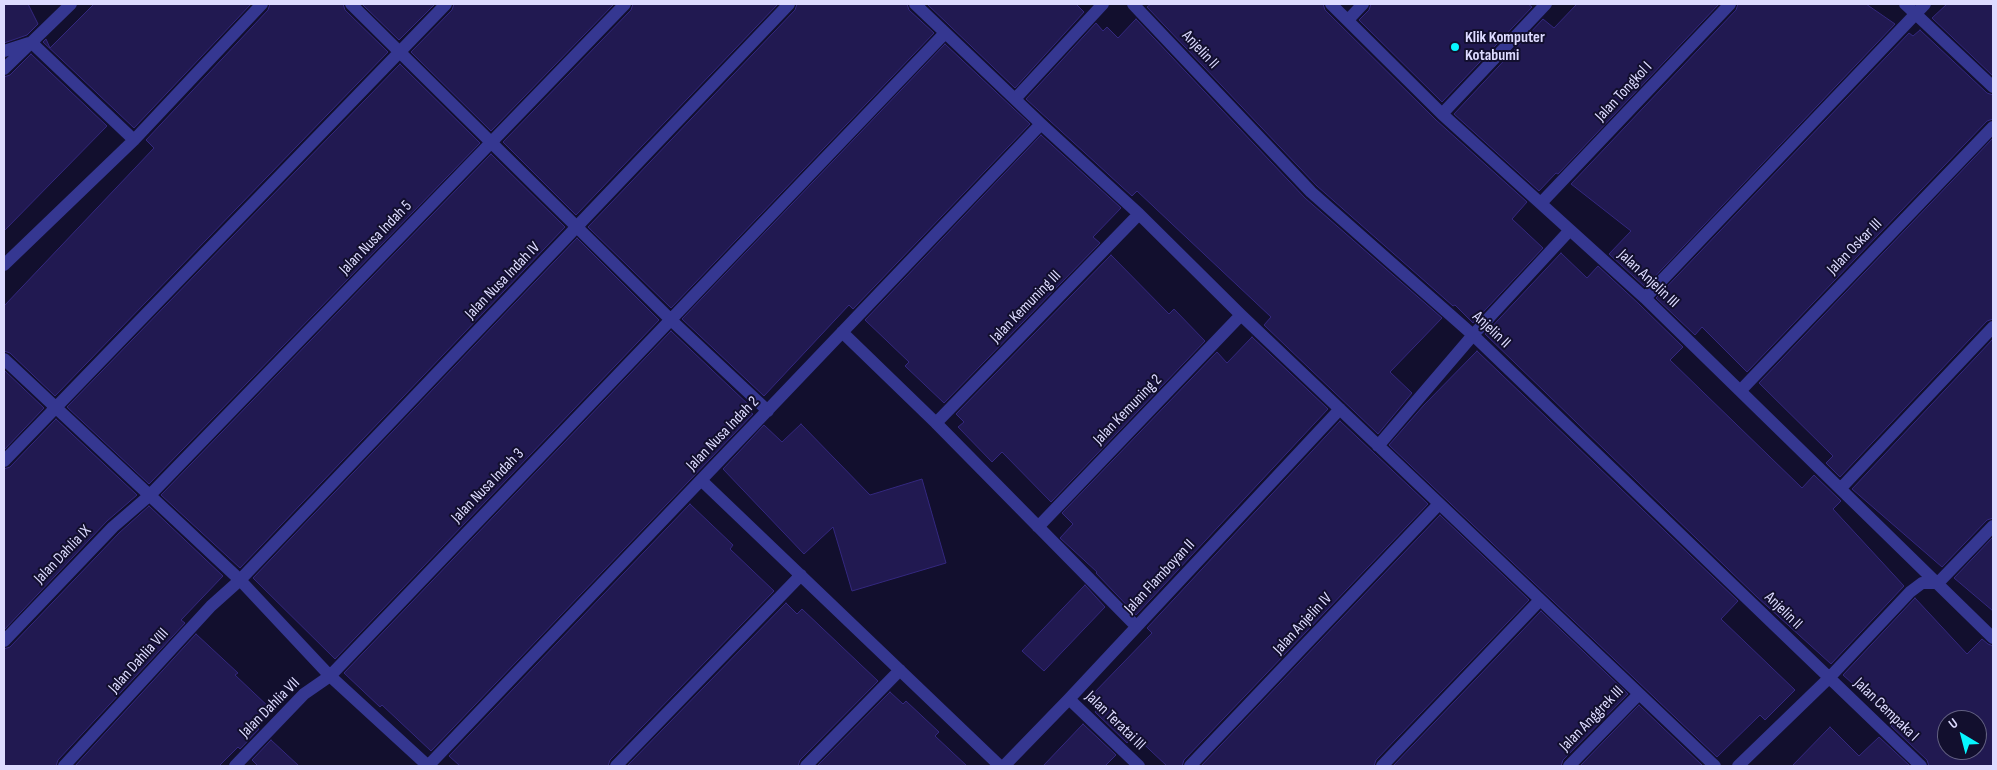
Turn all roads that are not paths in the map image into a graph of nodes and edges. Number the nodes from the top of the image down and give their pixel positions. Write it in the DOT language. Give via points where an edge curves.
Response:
graph roads {
  1 [pos="71,4"];
  2 [pos="262,4"];
  3 [pos="351,4"];
  4 [pos="446,4"];
  5 [pos="625,4"];
  6 [pos="788,4"];
  7 [pos="915,4"];
  8 [pos="1103,4"];
  9 [pos="1133,4"];
  10 [pos="1331,4"];
  11 [pos="1363,4"];
  12 [pos="1546,4"];
  13 [pos="1730,4"];
  14 [pos="1905,4"];
  15 [pos="1924,4"];
  16 [pos="1915,14"];
  17 [pos="1348,20"];
  18 [pos="946,33"];
  19 [pos="32,43"];
  20 [pos="4,51"];
  21 [pos="400,53"];
  22 [pos="4,69"];
  23 [pos="1993,87"];
  24 [pos="1014,99"];
  25 [pos="1442,114"];
  26 [pos="1041,124"];
  27 [pos="1993,127"];
  28 [pos="134,140"];
  29 [pos="492,141"];
  30 [pos="1541,203"];
  31 [pos="1139,214"];
  32 [pos="576,228"];
  33 [pos="1570,230"];
  34 [pos="4,265"];
  35 [pos="1645,298"];
  36 [pos="1241,315"];
  37 [pos="670,319"];
  38 [pos="1993,327"];
  39 [pos="842,332"];
  40 [pos="1473,335"];
  41 [pos="4,359"];
  42 [pos="1741,390"];
  43 [pos="56,408"];
  44 [pos="1340,409"];
  45 [pos="768,411"];
  46 [pos="936,423"];
  47 [pos="1378,446"];
  48 [pos="4,461"];
  49 [pos="702,480"];
  50 [pos="1841,488"];
  51 [pos="150,495"];
  52 [pos="1439,504"];
  53 [pos="1993,526"];
  54 [pos="1038,527"];
  55 [pos="801,574"];
  56 [pos="240,580"];
  57 [pos="1938,584"];
  58 [pos="1540,600"];
  59 [pos="1136,626"];
  60 [pos="1993,638"];
  61 [pos="4,641"];
  62 [pos="900,670"];
  63 [pos="330,676"];
  64 [pos="1828,678"];
  65 [pos="1639,694"];
  66 [pos="1069,699"];
  67 [pos="64,766"];
  68 [pos="235,766"];
  69 [pos="428,766"];
  70 [pos="616,766"];
  71 [pos="806,766"];
  72 [pos="1002,766"];
  73 [pos="1139,766"];
  74 [pos="1190,766"];
  75 [pos="1382,766"];
  76 [pos="1569,766"];
  77 [pos="1715,766"];
  78 [pos="1738,766"];
  79 [pos="1921,766"];
  1 -- 19 [label="street"];
  2 -- 28 [label="street"];
  3 -- 21 [label="street"];
  4 -- 21 [label="street"];
  5 -- 29 [label="street, Jalan Nusa Indah 5"];
  6 -- 32 [label="street, Jalan Nusa Indah IV"];
  7 -- 18 [label="street"];
  8 -- 24 [label="street"];
  9 -- 40 [label="street, Anjelin II" via="1311,192"];
  10 -- 17 [label="street, Jalan Anjelin III"];
  11 -- 17 [label="street"];
  12 -- 25 [label="street"];
  13 -- 30 [label="street, Jalan Tongkol I"];
  14 -- 16 [label="street"];
  15 -- 16 [label="street"];
  16 -- 23 [label="street"];
  16 -- 35 [label="street"];
  17 -- 25 [label="street, Jalan Anjelin III"];
  18 -- 24 [label="street"];
  18 -- 37 [label="street, Jalan Nusa Indah 3"];
  19 -- 20 [label="street"];
  19 -- 22 [label="street"];
  19 -- 28 [label="street"];
  21 -- 29 [label="street"];
  21 -- 43 [label="street"];
  24 -- 26 [label="street"];
  25 -- 30 [label="street, Jalan Anjelin III"];
  26 -- 31 [label="street"];
  26 -- 39 [label="street, Jalan Nusa Indah 2"];
  27 -- 42 [label="street, Jalan Oskar III"];
  28 -- 34 [label="street"];
  29 -- 32 [label="street"];
  29 -- 51 [label="street, Jalan Nusa Indah 5"];
  30 -- 33 [label="street, Jalan Anjelin III"];
  31 -- 36 [label="street"];
  31 -- 46 [label="street, Jalan Kemuning III"];
  32 -- 37 [label="street"];
  32 -- 56 [label="street, Jalan Nusa Indah IV"];
  33 -- 35 [label="street, Jalan Anjelin III"];
  33 -- 40 [label="street"];
  35 -- 42 [label="street, Jalan Anjelin III"];
  36 -- 44 [label="street"];
  36 -- 54 [label="street, Jalan Kemuning 2"];
  37 -- 45 [label="street"];
  37 -- 63 [label="street, Jalan Nusa Indah 3"];
  38 -- 50 [label="street"];
  39 -- 45 [label="street, Jalan Nusa Indah 2"];
  39 -- 46 [label="street"];
  40 -- 47 [label="street"];
  40 -- 64 [label="street, Anjelin II"];
  41 -- 43 [label="street"];
  42 -- 50 [label="street, Jalan Anjelin III"];
  43 -- 48 [label="street"];
  43 -- 51 [label="street"];
  44 -- 47 [label="street"];
  44 -- 59 [label="street, Jalan Flamboyan II"];
  45 -- 49 [label="street, Jalan Nusa Indah 2"];
  46 -- 54 [label="street"];
  47 -- 52 [label="street"];
  49 -- 55 [label="street"];
  49 -- 69 [label="street, Jalan Nusa Indah 2"];
  50 -- 57 [label="street, Jalan Anjelin III"];
  51 -- 56 [label="street"];
  51 -- 61 [label="street, Jalan Dahlia IX" via="112,527"];
  52 -- 58 [label="street"];
  52 -- 74 [label="street, Jalan Anjelin IV"];
  53 -- 57 [label="street"];
  54 -- 59 [label="street"];
  55 -- 62 [label="street"];
  55 -- 70 [label="street"];
  56 -- 63 [label="street"];
  56 -- 67 [label="street, Jalan Dahlia VIII" via="211,606"];
  57 -- 60 [label="street, Jalan Anjelin III"];
  57 -- 64 [label="street" via="1922,583 1910,592"];
  58 -- 65 [label="street"];
  58 -- 75 [label="street"];
  59 -- 66 [label="street, Jalan Flamboyan II"];
  62 -- 71 [label="street"];
  62 -- 72 [label="street"];
  63 -- 68 [label="street, Jalan Dahlia VII" via="304,694"];
  63 -- 69 [label="street"];
  64 -- 78 [label="street"];
  64 -- 79 [label="street, Jalan Cempaka I"];
  65 -- 76 [label="street, Jalan Anggrek III"];
  65 -- 77 [label="street"];
  66 -- 72 [label="street, Jalan Flamboyan II"];
  66 -- 73 [label="street, Jalan Teratai III"];
}
